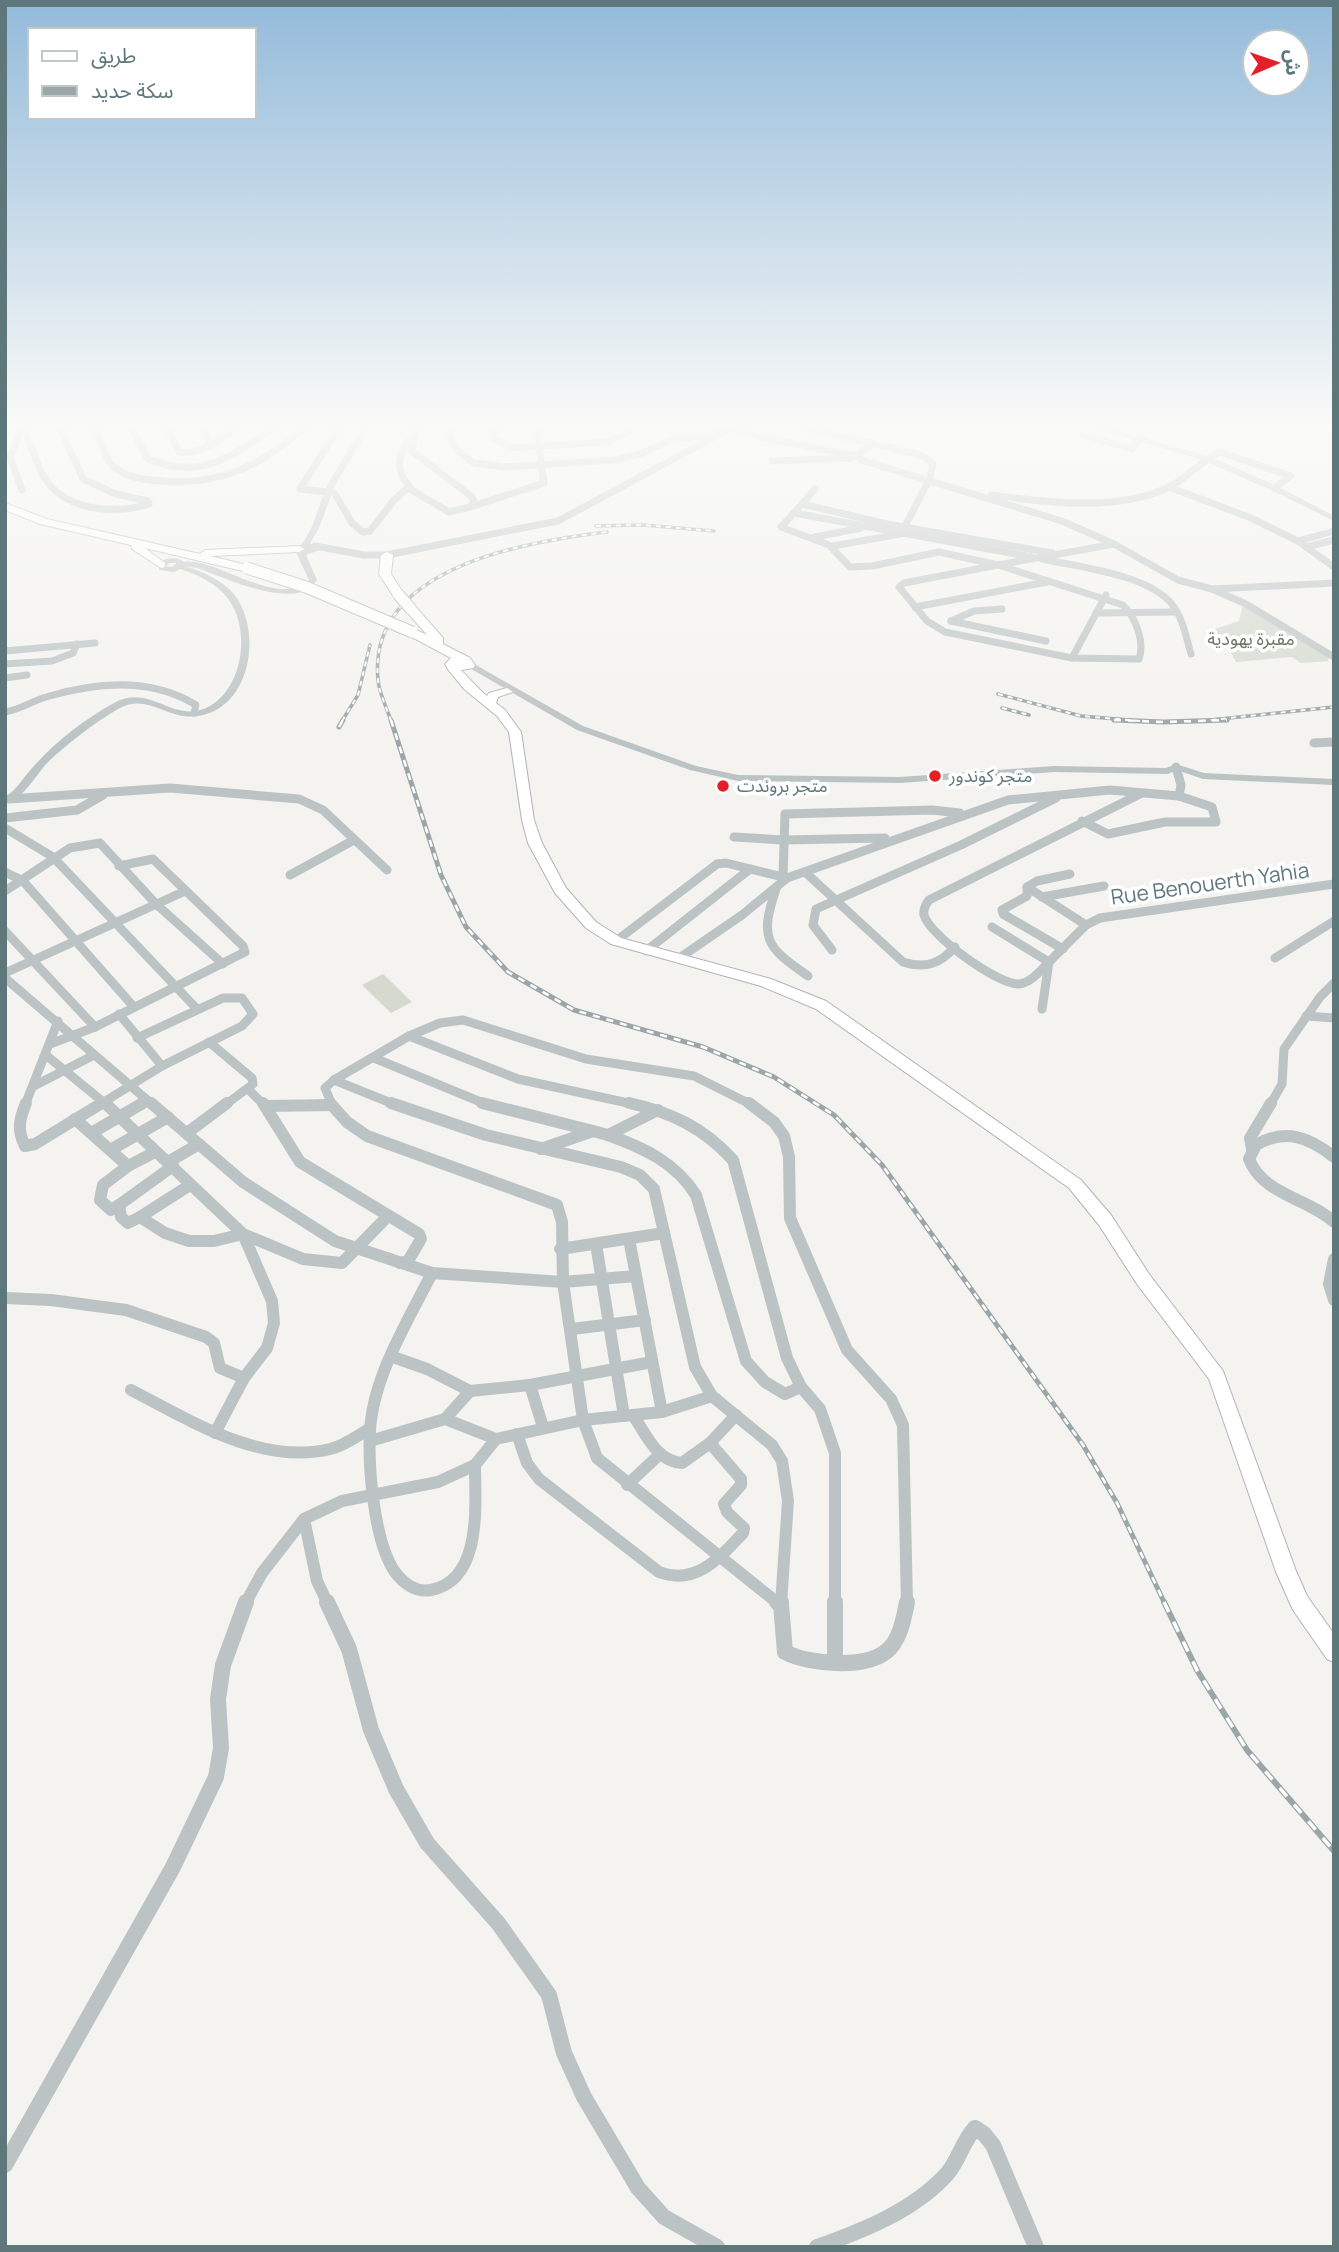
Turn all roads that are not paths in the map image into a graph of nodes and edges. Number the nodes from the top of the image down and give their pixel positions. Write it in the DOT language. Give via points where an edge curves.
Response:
graph roads {
  1 [pos="65,531"];
  2 [pos="74,531"];
  3 [pos="314,531"];
  4 [pos="509,531"];
  5 [pos="795,531"];
  6 [pos="846,531"];
  7 [pos="887,531"];
  8 [pos="903,531"];
  9 [pos="929,531"];
  10 [pos="1085,531"];
  11 [pos="1276,531"];
  12 [pos="1305,531"];
  13 [pos="1334,531"];
  14 [pos="901,534"];
  15 [pos="815,537"];
  16 [pos="1288,537"];
  17 [pos="1334,540"];
  18 [pos="1298,541"];
  19 [pos="1114,544"];
  20 [pos="136,547"];
  21 [pos="832,547"];
  22 [pos="1306,547"];
  23 [pos="308,549"];
  24 [pos="1059,554"];
  25 [pos="388,557"];
  26 [pos="1038,558"];
  27 [pos="308,565"];
  28 [pos="188,566"];
  29 [pos="997,567"];
  30 [pos="1334,567"];
  31 [pos="1050,582"];
  32 [pos="1334,583"];
  33 [pos="1212,589"];
  34 [pos="1105,595"];
  35 [pos="915,607"];
  36 [pos="1003,608"];
  37 [pos="1129,611"];
  38 [pos="1176,612"];
  39 [pos="1096,613"];
  40 [pos="951,621"];
  41 [pos="935,627"];
  42 [pos="410,634"];
  43 [pos="1046,641"];
  44 [pos="95,643"];
  45 [pos="77,644"];
  46 [pos="443,647"];
  47 [pos="5,651"];
  48 [pos="1191,654"];
  49 [pos="1334,657"];
  50 [pos="1072,658"];
  51 [pos="5,664"];
  52 [pos="462,667"];
  53 [pos="27,676"];
  54 [pos="5,678"];
  55 [pos="507,692"];
  56 [pos="484,700"];
  57 [pos="5,712"];
  58 [pos="194,713"];
  59 [pos="1314,743"];
  60 [pos="1332,744"];
  61 [pos="1177,770"];
  62 [pos="1334,782"];
  63 [pos="1143,792"];
  64 [pos="1066,793"];
  65 [pos="104,794"];
  66 [pos="1179,796"];
  67 [pos="7,800"];
  68 [pos="962,814"];
  69 [pos="5,818"];
  70 [pos="1082,821"];
  71 [pos="5,828"];
  72 [pos="734,836"];
  73 [pos="896,838"];
  74 [pos="354,840"];
  75 [pos="783,840"];
  76 [pos="53,857"];
  77 [pos="118,866"];
  78 [pos="750,869"];
  79 [pos="387,870"];
  80 [pos="5,872"];
  81 [pos="805,872"];
  82 [pos="1070,874"];
  83 [pos="290,875"];
  84 [pos="782,880"];
  85 [pos="23,881"];
  86 [pos="1334,884"];
  87 [pos="1104,886"];
  88 [pos="1027,887"];
  89 [pos="5,891"];
  90 [pos="183,892"];
  91 [pos="1042,897"];
  92 [pos="833,898"];
  93 [pos="156,904"];
  94 [pos="1334,921"];
  95 [pos="113,923"];
  96 [pos="1086,925"];
  97 [pos="992,927"];
  98 [pos="5,931"];
  99 [pos="77,940"];
  100 [pos="616,940"];
  101 [pos="955,947"];
  102 [pos="1062,949"];
  103 [pos="832,950"];
  104 [pos="646,951"];
  105 [pos="1275,958"];
  106 [pos="678,959"];
  107 [pos="34,961"];
  108 [pos="1049,962"];
  109 [pos="223,964"];
  110 [pos="5,976"];
  111 [pos="808,976"];
  112 [pos="1334,983"];
  113 [pos="175,986"];
  114 [pos="133,1006"];
  115 [pos="197,1009"];
  116 [pos="1042,1009"];
  117 [pos="119,1014"];
  118 [pos="1306,1016"];
  119 [pos="1334,1018"];
  120 [pos="58,1021"];
  121 [pos="95,1027"];
  122 [pos="74,1034"];
  123 [pos="409,1037"];
  124 [pos="137,1038"];
  125 [pos="209,1042"];
  126 [pos="49,1050"];
  127 [pos="94,1055"];
  128 [pos="374,1058"];
  129 [pos="162,1066"];
  130 [pos="68,1070"];
  131 [pos="334,1080"];
  132 [pos="131,1084"];
  133 [pos="34,1086"];
  134 [pos="248,1089"];
  135 [pos="103,1101"];
  136 [pos="147,1101"];
  137 [pos="331,1105"];
  138 [pos="268,1106"];
  139 [pos="658,1110"];
  140 [pos="121,1116"];
  141 [pos="168,1117"];
  142 [pos="75,1119"];
  143 [pos="593,1130"];
  144 [pos="93,1132"];
  145 [pos="138,1133"];
  146 [pos="187,1133"];
  147 [pos="608,1135"];
  148 [pos="199,1144"];
  149 [pos="112,1149"];
  150 [pos="1252,1149"];
  151 [pos="539,1150"];
  152 [pos="155,1152"];
  153 [pos="1334,1157"];
  154 [pos="171,1164"];
  155 [pos="128,1166"];
  156 [pos="190,1185"];
  157 [pos="119,1205"];
  158 [pos="141,1217"];
  159 [pos="387,1217"];
  160 [pos="1334,1222"];
  161 [pos="664,1233"];
  162 [pos="243,1234"];
  163 [pos="629,1239"];
  164 [pos="596,1244"];
  165 [pos="355,1249"];
  166 [pos="560,1250"];
  167 [pos="1334,1259"];
  168 [pos="400,1263"];
  169 [pos="432,1273"];
  170 [pos="636,1276"];
  171 [pos="602,1279"];
  172 [pos="563,1282"];
  173 [pos="5,1298"];
  174 [pos="1334,1300"];
  175 [pos="645,1320"];
  176 [pos="609,1324"];
  177 [pos="572,1329"];
  178 [pos="393,1357"];
  179 [pos="652,1362"];
  180 [pos="615,1368"];
  181 [pos="577,1375"];
  182 [pos="244,1378"];
  183 [pos="530,1385"];
  184 [pos="801,1387"];
  185 [pos="131,1390"];
  186 [pos="470,1391"];
  187 [pos="712,1396"];
  188 [pos="662,1412"];
  189 [pos="629,1415"];
  190 [pos="736,1415"];
  191 [pos="445,1419"];
  192 [pos="583,1420"];
  193 [pos="544,1427"];
  194 [pos="215,1433"];
  195 [pos="517,1434"];
  196 [pos="370,1435"];
  197 [pos="496,1439"];
  198 [pos="710,1443"];
  199 [pos="660,1454"];
  200 [pos="475,1465"];
  201 [pos="627,1485"];
  202 [pos="375,1496"];
  203 [pos="304,1518"];
  204 [pos="719,1558"];
  205 [pos="781,1605"];
  206 [pos="1334,1652"];
  207 [pos="835,1663"];
  208 [pos="5,2165"];
  209 [pos="717,2247"];
  210 [pos="817,2247"];
  211 [pos="1036,2247"];
  1 -- 20 [label="highway"];
  2 -- 28 [label="highway"];
  3 -- 23 [label="street"];
  4 -- 25 [label="street"];
  5 -- 15 [label="street"];
  6 -- 15 [label="street"];
  7 -- 14 [label="street"];
  8 -- 14 [label="street"];
  9 -- 24 [label="street"];
  10 -- 19 [label="street"];
  11 -- 16 [label="street"];
  12 -- 16 [label="street"];
  13 -- 18 [label="street"];
  14 -- 21 [label="street"];
  14 -- 26 [label="street"];
  15 -- 21 [label="street"];
  16 -- 18 [label="street"];
  17 -- 22 [label="street"];
  18 -- 22 [label="street"];
  19 -- 24 [label="street"];
  19 -- 33 [label="street" via="1178,580"];
  20 -- 28 [label="highway"];
  20 -- 28 [label="highway"];
  21 -- 29 [label="street" via="852,567 939,552"];
  22 -- 30 [label="street"];
  23 -- 25 [label="street" via="365,560"];
  23 -- 27 [label="street"];
  23 -- 28 [label="highway"];
  24 -- 26 [label="street"];
  25 -- 46 [label="highway, bridge" via="384,574"];
  26 -- 29 [label="street"];
  26 -- 38 [label="street" via="1140,584 1166,597"];
  27 -- 28 [label="street" via="312,583 291,593"];
  28 -- 42 [label="highway, bridge" via="245,570"];
  28 -- 58 [label="street" via="234,599 245,628 237,686 219,704"];
  29 -- 31 [label="street"];
  29 -- 35 [label="street" via="900,584"];
  31 -- 34 [label="street"];
  31 -- 35 [label="street"];
  32 -- 33 [label="street"];
  33 -- 49 [label="street" via="1247,604"];
  34 -- 37 [label="street"];
  34 -- 39 [label="street"];
  35 -- 41 [label="street"];
  36 -- 40 [label="street" via="974,611"];
  37 -- 38 [label="street"];
  37 -- 39 [label="street"];
  37 -- 50 [label="street" via="1143,648 1139,659"];
  38 -- 48 [label="street"];
  39 -- 50 [label="street"];
  40 -- 41 [label="street"];
  40 -- 43 [label="street"];
  41 -- 50 [label="street"];
  42 -- 46 [label="highway"];
  42 -- 52 [label="highway"];
  44 -- 45 [label="street"];
  45 -- 47 [label="street"];
  45 -- 51 [label="street" via="74,653 52,661"];
  46 -- 52 [label="highway"];
  52 -- 55 [label="street"];
  52 -- 56 [label="main road"];
  52 -- 56 [label="main road"];
  52 -- 61 [label="street" via="591,733 693,768 738,778 900,780 1043,769"];
  53 -- 54 [label="street"];
  55 -- 56 [label="main road"];
  55 -- 61 [label="street" via="600,744 689,774 761,785 921,784 1049,775 1173,779"];
  56 -- 100 [label="main road" via="506,719 517,737 528,820 560,890 578,913"];
  57 -- 58 [label="street" via="67,691 116,684 169,690 196,705"];
  58 -- 67 [label="street" via="175,712 145,699 124,701 74,736"];
  59 -- 60 [label="street"];
  61 -- 62 [label="street" via="1188,779"];
  61 -- 66 [label="street"];
  63 -- 64 [label="street"];
  63 -- 66 [label="street"];
  63 -- 70 [label="street"];
  64 -- 68 [label="street" via="1008,800"];
  64 -- 92 [label="street" via="961,845"];
  65 -- 67 [label="street"];
  65 -- 69 [label="street" via="77,810"];
  65 -- 74 [label="street" via="181,788 299,799 315,804"];
  66 -- 70 [label="street" via="1214,809 1216,822 1165,822 1108,834"];
  68 -- 73 [label="street"];
  68 -- 75 [label="street" via="932,810 790,812 782,817"];
  70 -- 101 [label="street, Rue Benouerth Yahia" via="929,900 924,914 933,929"];
  71 -- 76 [label="street"];
  72 -- 75 [label="street"];
  73 -- 75 [label="street"];
  73 -- 81 [label="street"];
  74 -- 79 [label="street"];
  74 -- 83 [label="street"];
  75 -- 84 [label="street"];
  76 -- 77 [label="street" via="95,842"];
  76 -- 85 [label="street"];
  76 -- 95 [label="street"];
  77 -- 90 [label="street" via="153,859"];
  77 -- 93 [label="street"];
  78 -- 84 [label="street"];
  78 -- 100 [label="street" via="726,863 712,867"];
  78 -- 104 [label="street"];
  80 -- 85 [label="street"];
  81 -- 84 [label="street"];
  81 -- 92 [label="street"];
  82 -- 88 [label="street"];
  84 -- 106 [label="street" via="742,915"];
  84 -- 111 [label="street" via="764,934 779,957"];
  85 -- 89 [label="street"];
  85 -- 99 [label="street"];
  86 -- 96 [label="street, Rue Benouerth Yahia" via="1100,918"];
  87 -- 91 [label="street"];
  88 -- 91 [label="street"];
  88 -- 102 [label="street" via="1027,896 1002,912"];
  90 -- 93 [label="street"];
  90 -- 109 [label="street" via="245,948 243,955"];
  91 -- 96 [label="street"];
  92 -- 101 [label="street" via="915,967 943,962"];
  92 -- 103 [label="street" via="813,916 813,925"];
  93 -- 95 [label="street"];
  93 -- 109 [label="street"];
  94 -- 105 [label="street"];
  95 -- 99 [label="street"];
  95 -- 113 [label="street"];
  96 -- 102 [label="street, Rue Benouerth Yahia"];
  97 -- 108 [label="street"];
  98 -- 107 [label="street"];
  99 -- 107 [label="street"];
  99 -- 114 [label="street"];
  100 -- 104 [label="main road"];
  101 -- 108 [label="street, Rue Benouerth Yahia" via="1009,983 1027,981"];
  102 -- 108 [label="street, Rue Benouerth Yahia"];
  104 -- 106 [label="main road"];
  106 -- 206 [label="main road" via="766,982 821,1005 1074,1184 1217,1376 1286,1572 1300,1603"];
  107 -- 110 [label="street"];
  107 -- 121 [label="street"];
  108 -- 116 [label="street"];
  109 -- 113 [label="street"];
  110 -- 120 [label="street"];
  112 -- 118 [label="street"];
  113 -- 114 [label="street"];
  113 -- 115 [label="street"];
  114 -- 117 [label="street"];
  115 -- 124 [label="street"];
  115 -- 125 [label="street" via="237,996 253,1014 242,1026"];
  117 -- 121 [label="street"];
  117 -- 124 [label="street"];
  118 -- 119 [label="street"];
  118 -- 150 [label="street" via="1284,1049 1282,1084 1250,1138"];
  120 -- 122 [label="street"];
  120 -- 126 [label="street"];
  121 -- 122 [label="street"];
  122 -- 126 [label="street"];
  122 -- 127 [label="street"];
  123 -- 128 [label="street"];
  123 -- 139 [label="street" via="532,1083"];
  123 -- 207 [label="street" via="440,1023 463,1020 586,1059 694,1076 748,1102 784,1136 790,1218 797,1239 847,1350 891,1399 903,1425 906,1450 907,1604 903,1623 888,1651"];
  124 -- 129 [label="street"];
  125 -- 129 [label="street"];
  125 -- 134 [label="street" via="251,1078 253,1084"];
  126 -- 130 [label="street"];
  126 -- 133 [label="street"];
  127 -- 130 [label="street"];
  127 -- 132 [label="street"];
  128 -- 131 [label="street"];
  128 -- 143 [label="street" via="503,1110"];
  129 -- 132 [label="street"];
  130 -- 133 [label="street"];
  130 -- 135 [label="street"];
  131 -- 137 [label="street" via="325,1088"];
  131 -- 151 [label="street" via="420,1117"];
  132 -- 135 [label="street"];
  132 -- 136 [label="street"];
  133 -- 142 [label="street" via="19,1120 22,1145 31,1145"];
  134 -- 138 [label="street"];
  134 -- 146 [label="street"];
  135 -- 140 [label="street"];
  135 -- 142 [label="street"];
  136 -- 140 [label="street"];
  136 -- 141 [label="street"];
  137 -- 138 [label="street"];
  137 -- 166 [label="street" via="367,1136 550,1200 561,1210"];
  138 -- 159 [label="street" via="296,1158"];
  139 -- 147 [label="street"];
  139 -- 184 [label="street" via="704,1131 733,1160 776,1325"];
  140 -- 144 [label="street"];
  140 -- 145 [label="street"];
  141 -- 145 [label="street"];
  141 -- 146 [label="street"];
  142 -- 144 [label="street"];
  143 -- 147 [label="street"];
  143 -- 151 [label="street"];
  144 -- 149 [label="street"];
  145 -- 149 [label="street"];
  145 -- 152 [label="street"];
  146 -- 148 [label="street"];
  147 -- 184 [label="street" via="665,1159 688,1179 746,1361 765,1382 785,1394"];
  148 -- 154 [label="street"];
  148 -- 165 [label="street" via="295,1218"];
  149 -- 155 [label="street"];
  150 -- 153 [label="street" via="1261,1140 1288,1135 1301,1137"];
  150 -- 160 [label="street" via="1253,1170"];
  151 -- 161 [label="street" via="626,1168 642,1176 654,1189"];
  152 -- 154 [label="street"];
  152 -- 155 [label="street"];
  154 -- 156 [label="street"];
  154 -- 157 [label="street"];
  155 -- 157 [label="street" via="103,1185 100,1198 111,1210"];
  156 -- 158 [label="street"];
  156 -- 162 [label="street"];
  157 -- 158 [label="street" via="121,1217 128,1223"];
  158 -- 162 [label="street" via="179,1240 221,1241"];
  159 -- 165 [label="street"];
  159 -- 168 [label="street" via="421,1236 408,1261"];
  161 -- 163 [label="street"];
  161 -- 187 [label="street" via="689,1349"];
  162 -- 165 [label="street" via="280,1253 329,1265 342,1263"];
  162 -- 182 [label="street" via="272,1301 274,1323 267,1348"];
  163 -- 164 [label="street"];
  163 -- 170 [label="street"];
  164 -- 166 [label="street"];
  164 -- 171 [label="street"];
  165 -- 168 [label="street"];
  166 -- 172 [label="street"];
  167 -- 174 [label="street" via="1329,1284"];
  168 -- 169 [label="street"];
  169 -- 172 [label="street"];
  169 -- 178 [label="street"];
  170 -- 171 [label="street"];
  170 -- 175 [label="street"];
  171 -- 172 [label="street"];
  171 -- 176 [label="street"];
  172 -- 177 [label="street"];
  173 -- 182 [label="street" via="127,1310 206,1337 214,1343 223,1373"];
  175 -- 176 [label="street"];
  175 -- 179 [label="street"];
  176 -- 177 [label="street"];
  176 -- 180 [label="street"];
  177 -- 181 [label="street"];
  178 -- 186 [label="street"];
  178 -- 196 [label="street"];
  179 -- 180 [label="street"];
  179 -- 188 [label="street"];
  180 -- 181 [label="street"];
  180 -- 189 [label="street"];
  181 -- 183 [label="street"];
  181 -- 192 [label="street"];
  182 -- 194 [label="street"];
  183 -- 186 [label="street"];
  183 -- 193 [label="street"];
  184 -- 207 [label="street" via="820,1409 835,1452"];
  185 -- 194 [label="street"];
  186 -- 191 [label="street"];
  187 -- 188 [label="street"];
  187 -- 190 [label="street"];
  188 -- 189 [label="street"];
  189 -- 192 [label="street"];
  189 -- 199 [label="street"];
  190 -- 198 [label="street"];
  190 -- 205 [label="street" via="772,1445 786,1476 787,1541"];
  191 -- 196 [label="street"];
  191 -- 197 [label="street"];
  192 -- 193 [label="street"];
  192 -- 201 [label="street" via="597,1458"];
  193 -- 195 [label="street"];
  194 -- 196 [label="street" via="248,1444 304,1451 330,1449"];
  195 -- 197 [label="street"];
  195 -- 204 [label="street" via="527,1464 540,1479 659,1572 678,1578 694,1575"];
  196 -- 202 [label="street"];
  197 -- 200 [label="street"];
  198 -- 199 [label="street" via="682,1463 670,1462"];
  198 -- 204 [label="street" via="741,1479 724,1504 744,1528 743,1533"];
  199 -- 201 [label="street"];
  200 -- 202 [label="street" via="438,1482"];
  200 -- 202 [label="street" via="466,1564 446,1586 421,1591 399,1578 390,1564"];
  201 -- 204 [label="street"];
  202 -- 203 [label="street" via="342,1501"];
  203 -- 208 [label="street" via="262,1573 239,1615 218,1699 221,1748 216,1777 166,1879"];
  203 -- 209 [label="street" via="317,1581 349,1649 370,1730 396,1789 427,1843 498,1923 549,1995 564,2053 579,2086 638,2188 664,2217"];
  204 -- 205 [label="street"];
  205 -- 207 [label="street" via="785,1652 797,1660"];
  210 -- 211 [label="street" via="899,2210 935,2188 975,2128 988,2135"];
}
